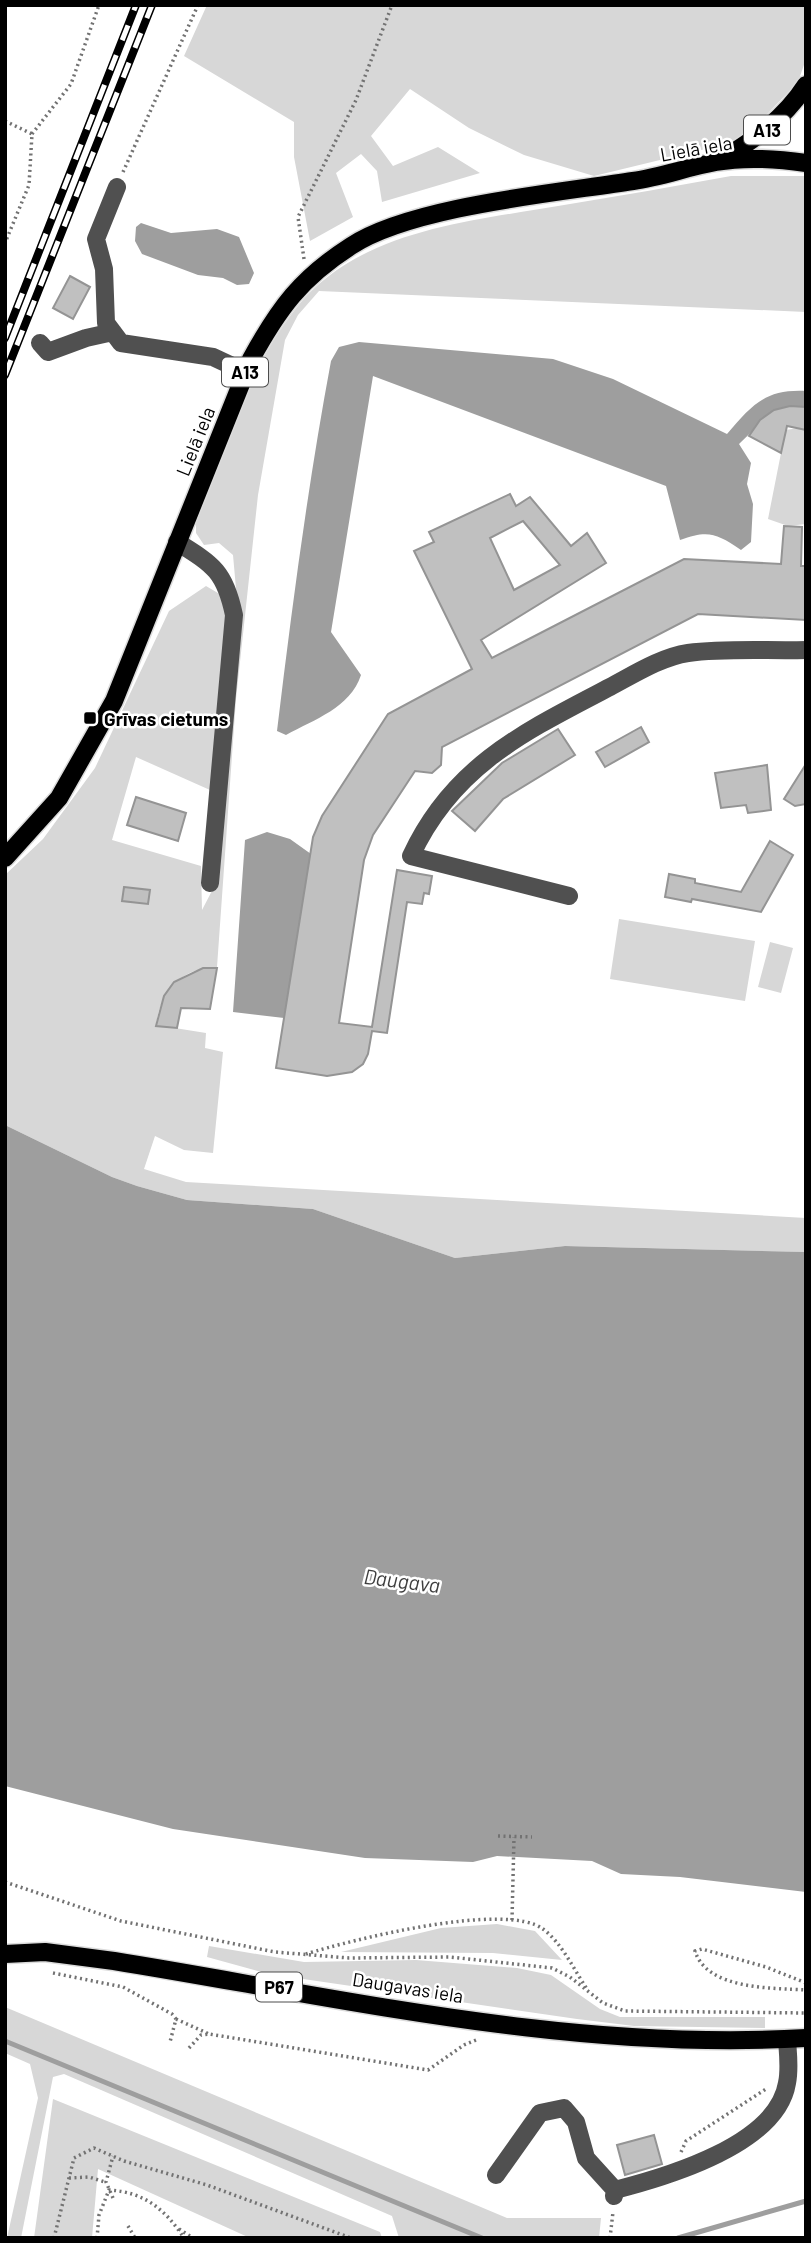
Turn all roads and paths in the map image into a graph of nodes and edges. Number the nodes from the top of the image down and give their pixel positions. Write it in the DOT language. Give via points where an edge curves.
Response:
graph roads {
  1 [pos="99,5"];
  2 [pos="198,5"];
  3 [pos="392,5"];
  4 [pos="806,85"];
  5 [pos="5,121"];
  6 [pos="32,134"];
  7 [pos="718,162"];
  8 [pos="806,163"];
  9 [pos="117,187"];
  10 [pos="5,243"];
  11 [pos="306,279"];
  12 [pos="113,332"];
  13 [pos="40,343"];
  14 [pos="245,372"];
  15 [pos="177,542"];
  16 [pos="806,650"];
  17 [pos="5,858"];
  18 [pos="210,883"];
  19 [pos="569,895"];
  20 [pos="498,1836"];
  21 [pos="514,1837"];
  22 [pos="532,1837"];
  23 [pos="5,1882"];
  24 [pos="512,1920"];
  25 [pos="5,1954"];
  26 [pos="302,1955"];
  27 [pos="58,1974"];
  28 [pos="806,1983"];
  29 [pos="806,1990"];
  30 [pos="591,1994"];
  31 [pos="806,2012"];
  32 [pos="176,2019"];
  33 [pos="209,2034"];
  34 [pos="806,2038"];
  35 [pos="480,2039"];
  36 [pos="787,2040"];
  37 [pos="170,2042"];
  38 [pos="188,2048"];
  39 [pos="770,2085"];
  40 [pos="113,2156"];
  41 [pos="496,2175"];
  42 [pos="670,2175"];
  43 [pos="69,2178"];
  44 [pos="106,2182"];
  45 [pos="109,2190"];
  46 [pos="615,2193"];
  47 [pos="113,2198"];
  48 [pos="128,2226"];
  49 [pos="177,2227"];
  50 [pos="54,2238"];
  51 [pos="97,2238"];
  52 [pos="135,2238"];
  53 [pos="184,2238"];
  54 [pos="193,2238"];
  55 [pos="351,2238"];
  56 [pos="610,2238"];
  1 -- 6 [label="path" via="71,84"];
  2 -- 9 [label="path"];
  3 -- 11 [label="path" via="356,100 298,217"];
  4 -- 7 [label="main road, A13" via="761,135"];
  5 -- 6 [label="path"];
  6 -- 10 [label="path" via="29,185"];
  7 -- 8 [label="main road, Lielā iela"];
  7 -- 11 [label="main road, Lielā iela / A13" via="644,180 404,223 353,244"];
  9 -- 12 [label="lane" via="96,239 104,269 106,323"];
  11 -- 14 [label="main road, Lielā iela / A13" via="275,314"];
  12 -- 13 [label="lane" via="48,352"];
  12 -- 14 [label="lane" via="121,343 213,357"];
  14 -- 15 [label="main road, Lielā iela / A13"];
  15 -- 17 [label="main road, Lielā iela / A13" via="114,701 59,798"];
  15 -- 18 [label="lane" via="208,562 228,585 234,615"];
  16 -- 19 [label="lane" via="686,653 531,728 469,772 422,832 411,856"];
  20 -- 21 [label="path"];
  21 -- 22 [label="path"];
  21 -- 24 [label="path"];
  23 -- 26 [label="path" via="121,1921"];
  24 -- 26 [label="path" via="441,1924"];
  24 -- 30 [label="path" via="541,1927"];
  25 -- 36 [label="main road, Daugavas iela / P67" via="45,1952 114,1961 549,2030 671,2040"];
  26 -- 30 [label="path" via="450,1957 552,1968"];
  27 -- 32 [label="path" via="124,1987"];
  28 -- 29 [label="path" via="766,1966 695,1951 697,1959 718,1976 748,1987"];
  30 -- 31 [label="path" via="625,2011"];
  32 -- 33 [label="path"];
  32 -- 37 [label="path"];
  33 -- 35 [label="path" via="428,2070"];
  33 -- 38 [label="path" via="201,2035"];
  34 -- 36 [label="main road, Daugavas iela / P67"];
  36 -- 42 [label="lane" via="787,2084 774,2110 724,2151"];
  39 -- 42 [label="path" via="686,2141"];
  40 -- 43 [label="path" via="94,2148 74,2158"];
  40 -- 44 [label="path"];
  40 -- 55 [label="path"];
  41 -- 46 [label="lane" via="540,2113 564,2108 576,2122 586,2158"];
  42 -- 46 [label="lane"];
  43 -- 44 [label="path"];
  43 -- 50 [label="path"];
  44 -- 45 [label="path"];
  45 -- 47 [label="path"];
  45 -- 49 [label="path" via="131,2192 155,2205"];
  45 -- 51 [label="path" via="99,2215"];
  46 -- 56 [label="path"];
  48 -- 52 [label="path"];
  49 -- 53 [label="path"];
  49 -- 54 [label="path"];
}
